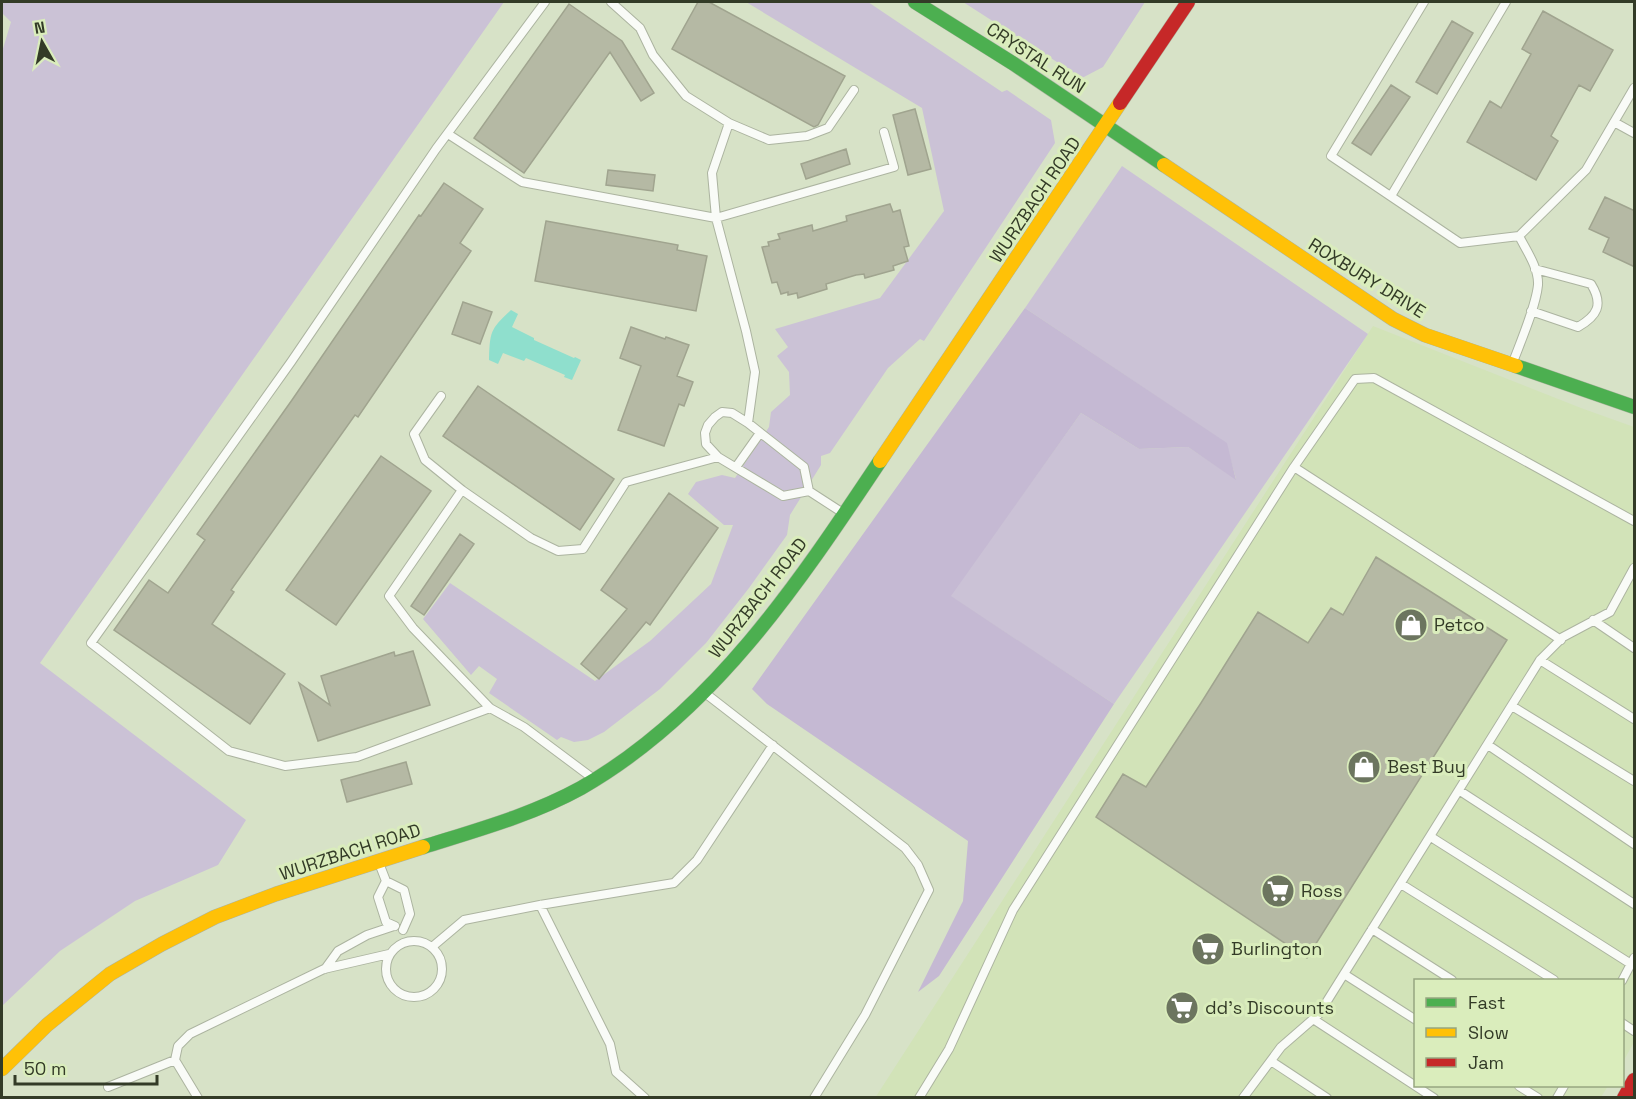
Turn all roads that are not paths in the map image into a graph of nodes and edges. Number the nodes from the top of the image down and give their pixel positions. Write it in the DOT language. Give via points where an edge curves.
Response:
graph roads {
  1 [pos="545,2"];
  2 [pos="610,2"];
  3 [pos="915,2"];
  4 [pos="1188,2"];
  5 [pos="1424,2"];
  6 [pos="1506,2"];
  7 [pos="933,8"];
  8 [pos="1635,88"];
  9 [pos="854,90"];
  10 [pos="1614,122"];
  11 [pos="729,123"];
  12 [pos="1107,126"];
  13 [pos="884,132"];
  14 [pos="1635,133"];
  15 [pos="448,134"];
  16 [pos="1391,196"];
  17 [pos="716,218"];
  18 [pos="1519,236"];
  19 [pos="1535,269"];
  20 [pos="1531,311"];
  21 [pos="1512,365"];
  22 [pos="441,396"];
  23 [pos="1635,407"];
  24 [pos="748,423"];
  25 [pos="760,433"];
  26 [pos="718,457"];
  27 [pos="736,467"];
  28 [pos="1294,467"];
  29 [pos="462,490"];
  30 [pos="809,491"];
  31 [pos="844,514"];
  32 [pos="1635,521"];
  33 [pos="1635,568"];
  34 [pos="1593,620"];
  35 [pos="1561,640"];
  36 [pos="1635,648"];
  37 [pos="1540,660"];
  38 [pos="705,692"];
  39 [pos="1512,706"];
  40 [pos="490,708"];
  41 [pos="1635,719"];
  42 [pos="773,745"];
  43 [pos="1488,745"];
  44 [pos="594,779"];
  45 [pos="1635,781"];
  46 [pos="1460,791"];
  47 [pos="1431,837"];
  48 [pos="1635,844"];
  49 [pos="378,862"];
  50 [pos="386,881"];
  51 [pos="1401,884"];
  52 [pos="1635,904"];
  53 [pos="540,905"];
  54 [pos="394,926"];
  55 [pos="1372,929"];
  56 [pos="403,930"];
  57 [pos="407,941"];
  58 [pos="432,947"];
  59 [pos="389,954"];
  60 [pos="1633,961"];
  61 [pos="324,969"];
  62 [pos="1344,974"];
  63 [pos="1449,979"];
  64 [pos="1551,979"];
  65 [pos="1624,979"];
  66 [pos="1313,1019"];
  67 [pos="1414,1019"];
  68 [pos="175,1060"];
  69 [pos="1271,1060"];
  70 [pos="2,1069"];
  71 [pos="1635,1080"];
  72 [pos="1414,1085"];
  73 [pos="108,1087"];
  74 [pos="1417,1087"];
  75 [pos="1521,1087"];
  76 [pos="198,1098"];
  77 [pos="645,1098"];
  78 [pos="814,1098"];
  79 [pos="919,1098"];
  80 [pos="1243,1098"];
  81 [pos="1327,1098"];
  82 [pos="1434,1098"];
  83 [pos="1538,1098"];
  84 [pos="1624,1098"];
  1 -- 15 [label="lane"];
  2 -- 11 [label="lane" via="640,28 653,55 686,96"];
  3 -- 7 [label="main road, CRYSTAL RUN"];
  4 -- 12 [label="main road, WURZBACH ROAD"];
  5 -- 16 [label="lane" via="1331,156"];
  6 -- 16 [label="lane"];
  7 -- 12 [label="main road, CRYSTAL RUN"];
  8 -- 10 [label="lane"];
  9 -- 11 [label="lane" via="828,128 807,136 769,140"];
  10 -- 14 [label="lane"];
  10 -- 18 [label="lane" via="1586,170"];
  11 -- 17 [label="lane" via="712,173"];
  12 -- 21 [label="main road, ROXBURY DRIVE" via="1393,319 1425,335"];
  12 -- 31 [label="main road, WURZBACH ROAD"];
  13 -- 17 [label="lane" via="894,167"];
  15 -- 17 [label="lane" via="522,182"];
  15 -- 40 [label="lane" via="91,643 229,751 285,766 357,757"];
  16 -- 18 [label="lane" via="1460,243"];
  17 -- 24 [label="lane" via="755,372"];
  18 -- 19 [label="lane"];
  19 -- 20 [label="lane" via="1538,284"];
  19 -- 20 [label="lane" via="1591,284 1597,294 1597,309 1592,319 1578,327"];
  20 -- 21 [label="lane"];
  21 -- 23 [label="main road, ROXBURY DRIVE"];
  22 -- 29 [label="lane" via="414,434 425,460"];
  24 -- 25 [label="lane"];
  24 -- 26 [label="lane" via="732,413 722,412 714,417 705,433 706,444"];
  25 -- 27 [label="lane"];
  25 -- 30 [label="lane" via="804,467"];
  26 -- 27 [label="lane"];
  26 -- 29 [label="lane" via="626,482 583,549 558,551 531,538"];
  27 -- 30 [label="lane" via="783,496"];
  28 -- 32 [label="lane" via="1355,379 1374,378"];
  28 -- 35 [label="lane"];
  28 -- 79 [label="lane" via="1013,910 949,1049"];
  29 -- 40 [label="lane" via="389,596 413,628"];
  30 -- 31 [label="lane"];
  31 -- 38 [label="main road, WURZBACH ROAD" via="752,641"];
  33 -- 34 [label="lane" via="1610,612"];
  34 -- 35 [label="lane"];
  34 -- 36 [label="lane"];
  35 -- 37 [label="lane"];
  37 -- 39 [label="lane"];
  37 -- 41 [label="lane"];
  38 -- 42 [label="lane"];
  38 -- 44 [label="main road, WURZBACH ROAD" via="644,745"];
  39 -- 43 [label="lane"];
  39 -- 45 [label="lane"];
  40 -- 44 [label="lane" via="524,727"];
  42 -- 53 [label="lane" via="697,860 674,883"];
  42 -- 78 [label="lane" via="905,848 929,890 865,1015"];
  43 -- 46 [label="lane"];
  43 -- 48 [label="lane"];
  44 -- 49 [label="main road, WURZBACH ROAD" via="518,817"];
  46 -- 47 [label="lane"];
  46 -- 52 [label="lane"];
  47 -- 51 [label="lane"];
  47 -- 60 [label="lane"];
  49 -- 50 [label="lane"];
  49 -- 70 [label="main road, WURZBACH ROAD" via="215,917 162,944 110,974 47,1025"];
  50 -- 54 [label="lane" via="378,897 386,922"];
  50 -- 56 [label="lane" via="404,890 410,914"];
  51 -- 55 [label="lane"];
  51 -- 64 [label="lane"];
  53 -- 58 [label="lane" via="464,920"];
  53 -- 77 [label="lane" via="610,1044 616,1072"];
  54 -- 56 [label="lane"];
  54 -- 61 [label="lane" via="338,951"];
  55 -- 62 [label="lane"];
  55 -- 63 [label="lane"];
  56 -- 57 [label="lane"];
  57 -- 58 [label="lane"];
  57 -- 59 [label="lane"];
  58 -- 59 [label="lane" via="441,962 441,979 423,996 405,996 391,987 385,971"];
  59 -- 61 [label="lane"];
  60 -- 65 [label="lane"];
  61 -- 68 [label="lane" via="190,1034 178,1046"];
  62 -- 66 [label="lane"];
  62 -- 67 [label="lane"];
  66 -- 69 [label="lane"];
  66 -- 72 [label="lane"];
  68 -- 73 [label="lane"];
  68 -- 76 [label="lane"];
  69 -- 80 [label="lane"];
  69 -- 81 [label="lane"];
  71 -- 84 [label="main road"];
  74 -- 82 [label="lane"];
  75 -- 83 [label="lane"];
}
